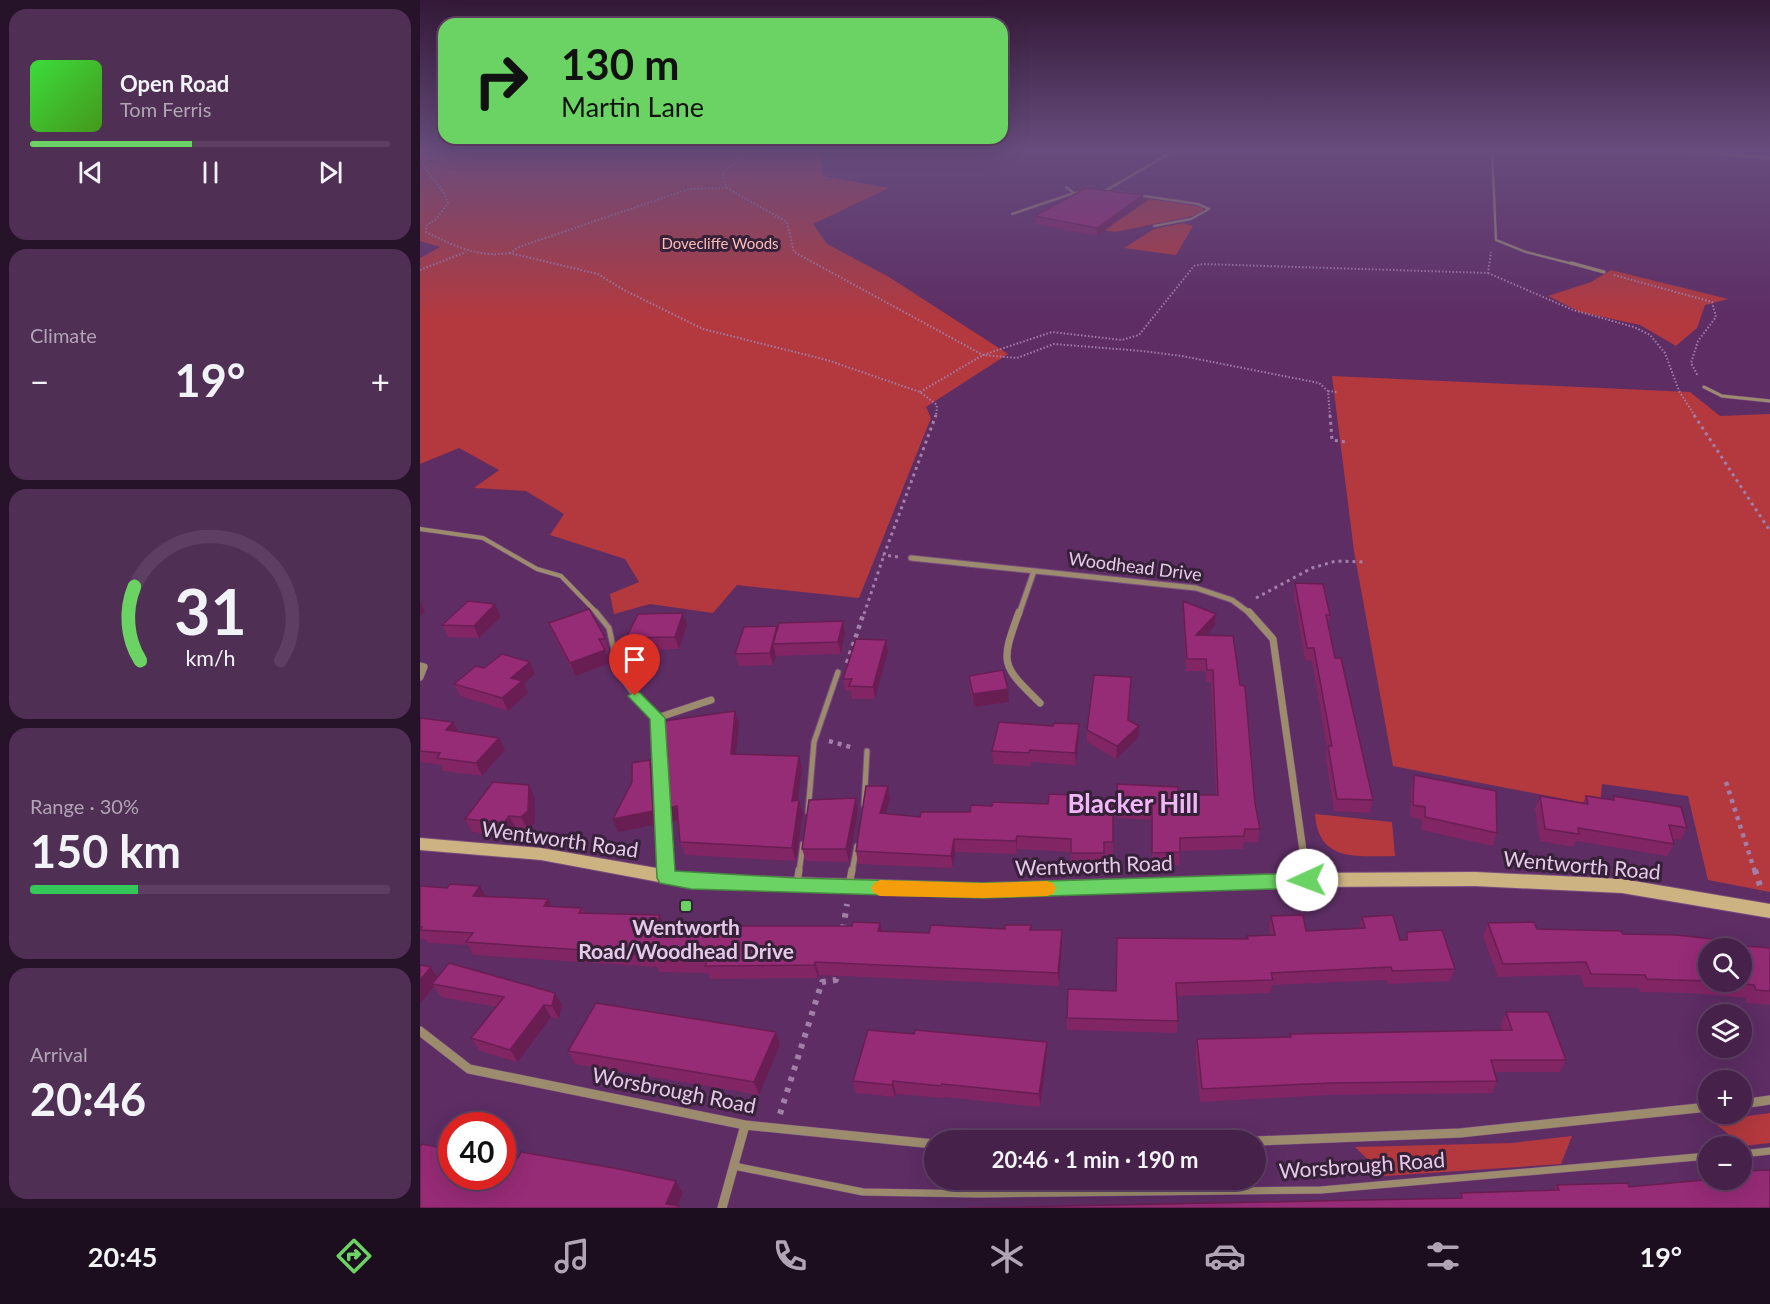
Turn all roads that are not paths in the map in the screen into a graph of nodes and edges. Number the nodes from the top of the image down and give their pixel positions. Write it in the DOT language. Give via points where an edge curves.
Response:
graph roads {
  1 [pos="1037,205"];
  2 [pos="1201,205"];
  3 [pos="1494,205"];
  4 [pos="1012,214"];
  5 [pos="1154,226"];
  6 [pos="1604,272"];
  7 [pos="1704,387"];
  8 [pos="1770,401"];
  9 [pos="420,529"];
  10 [pos="912,558"];
  11 [pos="1034,571"];
  12 [pos="420,666"];
  13 [pos="838,672"];
  14 [pos="420,677"];
  15 [pos="635,696"];
  16 [pos="711,700"];
  17 [pos="1040,703"];
  18 [pos="657,718"];
  19 [pos="867,751"];
  20 [pos="863,812"];
  21 [pos="807,818"];
  22 [pos="859,834"];
  23 [pos="804,841"];
  24 [pos="420,844"];
  25 [pos="666,878"];
  26 [pos="1307,880"];
  27 [pos="796,886"];
  28 [pos="849,887"];
  29 [pos="1768,911"];
  30 [pos="420,1031"];
  31 [pos="1770,1101"];
  32 [pos="1752,1103"];
  33 [pos="1698,1108"];
  34 [pos="745,1125"];
  35 [pos="1266,1141"];
  36 [pos="924,1143"];
  37 [pos="1770,1151"];
  38 [pos="1752,1153"];
  39 [pos="1698,1157"];
  40 [pos="732,1165"];
  41 [pos="722,1208"];
  1 -- 4 [label="lane"];
  2 -- 5 [label="lane" via="1209,209 1204,214"];
  3 -- 6 [label="lane" via="1496,240"];
  7 -- 8 [label="lane" via="1722,396"];
  9 -- 15 [label="lane" via="483,538 537,569 561,576 609,628 619,673"];
  10 -- 11 [label="street, Woodhead Drive"];
  11 -- 17 [label="street" via="1006,648 1010,675"];
  11 -- 26 [label="street, Woodhead Drive" via="1196,588 1232,599 1251,611 1273,639"];
  12 -- 14 [label="street" via="424,667"];
  13 -- 21 [label="lane" via="814,742"];
  15 -- 18 [label="street"];
  16 -- 18 [label="street"];
  18 -- 25 [label="street"];
  19 -- 20 [label="lane"];
  22 -- 28 [label="lane"];
  23 -- 27 [label="lane"];
  24 -- 25 [label="street, Wentworth Road" via="541,854"];
  25 -- 27 [label="street, Wentworth Road"];
  26 -- 28 [label="street, Wentworth Road" via="982,890"];
  26 -- 29 [label="street, Wentworth Road" via="1475,879 1622,886"];
  27 -- 28 [label="street, Wentworth Road"];
  30 -- 34 [label="street, Worsbrough Road" via="469,1069"];
  31 -- 32 [label="street"];
  33 -- 35 [label="street, Worsbrough Road" via="1460,1133"];
  34 -- 36 [label="street, Worsbrough Road"];
  34 -- 40 [label="street"];
  37 -- 38 [label="lane"];
  39 -- 40 [label="lane, Worsbrough Road" via="1321,1190 979,1194 863,1192"];
  40 -- 41 [label="street"];
}
